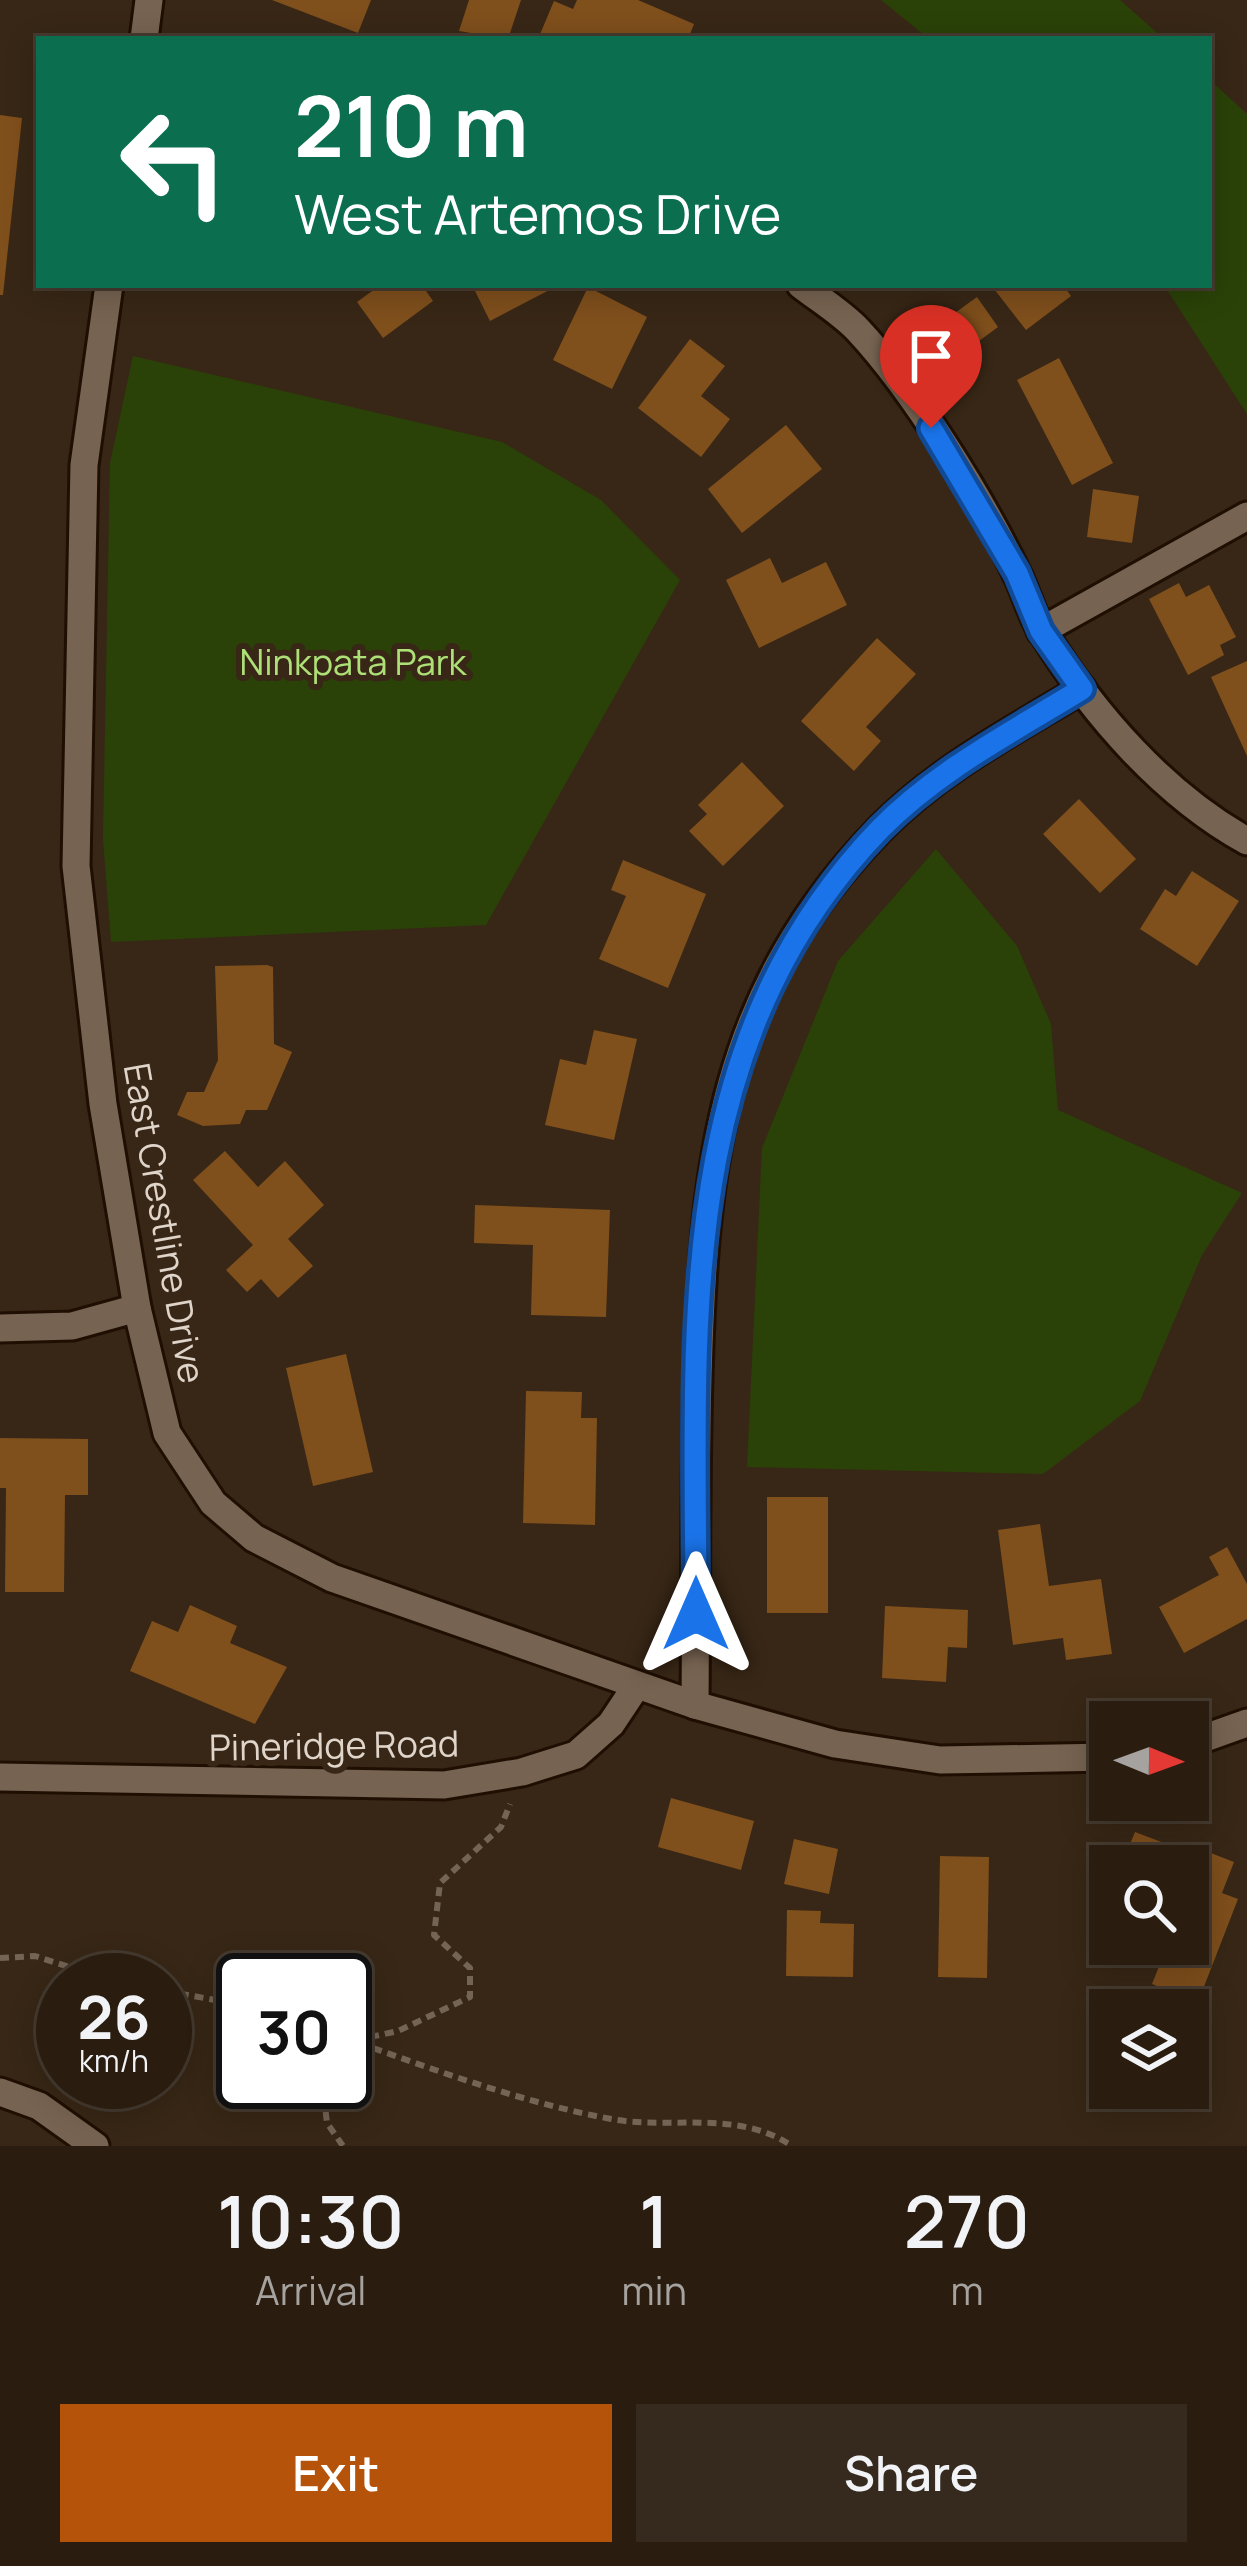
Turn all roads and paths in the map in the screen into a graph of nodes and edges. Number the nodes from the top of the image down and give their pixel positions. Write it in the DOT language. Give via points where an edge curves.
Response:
graph roads {
  1 [pos="149,0"];
  2 [pos="144,36"];
  3 [pos="109,288"];
  4 [pos="804,288"];
  5 [pos="1247,516"];
  6 [pos="1041,631"];
  7 [pos="1082,689"];
  8 [pos="1247,842"];
  9 [pos="137,1308"];
  10 [pos="0,1328"];
  11 [pos="635,1688"];
  12 [pos="695,1706"];
  13 [pos="1247,1723"];
  14 [pos="1209,1737"];
  15 [pos="1089,1757"];
  16 [pos="522,1772"];
  17 [pos="0,1777"];
  18 [pos="36,1956"];
  19 [pos="0,1958"];
  20 [pos="372,2036"];
  21 [pos="372,2049"];
  22 [pos="0,2092"];
  23 [pos="325,2109"];
  24 [pos="95,2146"];
  25 [pos="343,2146"];
  26 [pos="792,2146"];
  1 -- 2 [label="street"];
  3 -- 9 [label="street, East Crestline Drive" via="84,464 76,866"];
  4 -- 6 [label="street" via="857,329 931,428 1017,573"];
  5 -- 6 [label="street"];
  6 -- 7 [label="street"];
  7 -- 8 [label="street" via="1205,818"];
  7 -- 12 [label="street" via="948,770 881,829 818,904 757,1012 716,1135 702,1229"];
  9 -- 10 [label="street" via="72,1326"];
  9 -- 11 [label="street, East Crestline Drive" via="167,1432 213,1503 254,1538 332,1578"];
  11 -- 12 [label="street, East Crestline Drive"];
  11 -- 16 [label="street, Pineridge Road" via="576,1755"];
  12 -- 15 [label="street, East Crestline Drive" via="835,1744 940,1760"];
  13 -- 14 [label="street"];
  16 -- 17 [label="street, Pineridge Road" via="444,1785"];
  16 -- 20 [label="path" via="501,1827 440,1883 434,1935 470,1968 470,1997"];
  18 -- 19 [label="path"];
  21 -- 26 [label="path" via="615,2120 727,2122"];
  22 -- 24 [label="street" via="39,2105"];
  23 -- 25 [label="path"];
}
